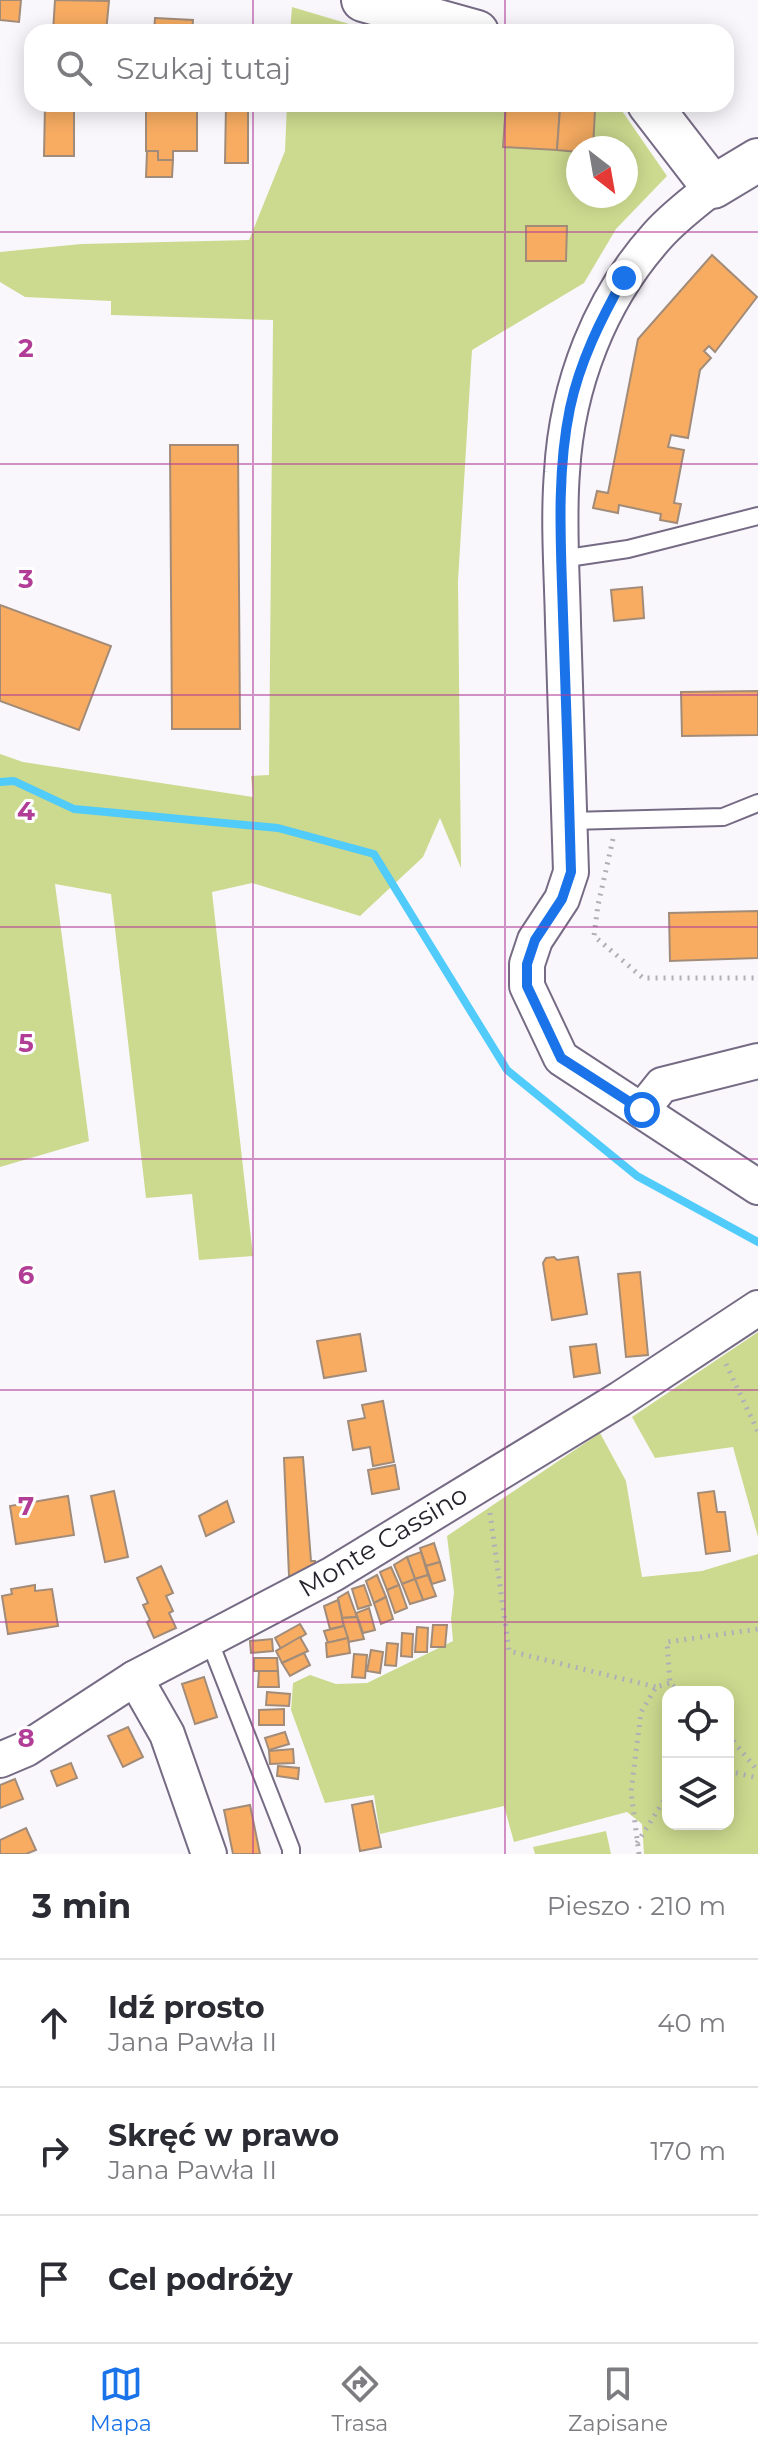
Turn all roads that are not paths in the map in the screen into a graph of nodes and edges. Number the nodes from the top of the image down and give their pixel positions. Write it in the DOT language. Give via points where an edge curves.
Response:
graph roads {
  1 [pos="363,0"];
  2 [pos="448,24"];
  3 [pos="655,112"];
  4 [pos="758,160"];
  5 [pos="713,187"];
  6 [pos="758,516"];
  7 [pos="561,559"];
  8 [pos="758,803"];
  9 [pos="570,821"];
  10 [pos="758,1061"];
  11 [pos="642,1110"];
  12 [pos="758,1187"];
  13 [pos="758,1308"];
  14 [pos="209,1640"];
  15 [pos="135,1678"];
  16 [pos="0,1760"];
  17 [pos="209,1854"];
  18 [pos="291,1854"];
  1 -- 2 [label="street"];
  3 -- 5 [label="street"];
  4 -- 5 [label="street"];
  5 -- 7 [label="street" via="659,234 624,278 599,322 570,408 562,471"];
  6 -- 7 [label="lane" via="628,549"];
  7 -- 9 [label="street"];
  8 -- 9 [label="lane" via="723,817"];
  9 -- 11 [label="street" via="571,872 562,899 535,940 527,986 561,1058"];
  10 -- 11 [label="street" via="662,1085"];
  11 -- 12 [label="street"];
  13 -- 14 [label="street, Monte Cassino" via="333,1574"];
  14 -- 15 [label="street, Monte Cassino"];
  14 -- 18 [label="lane"];
  15 -- 16 [label="street, Monte Cassino" via="26,1749"];
  15 -- 17 [label="street" via="167,1734"];
}
